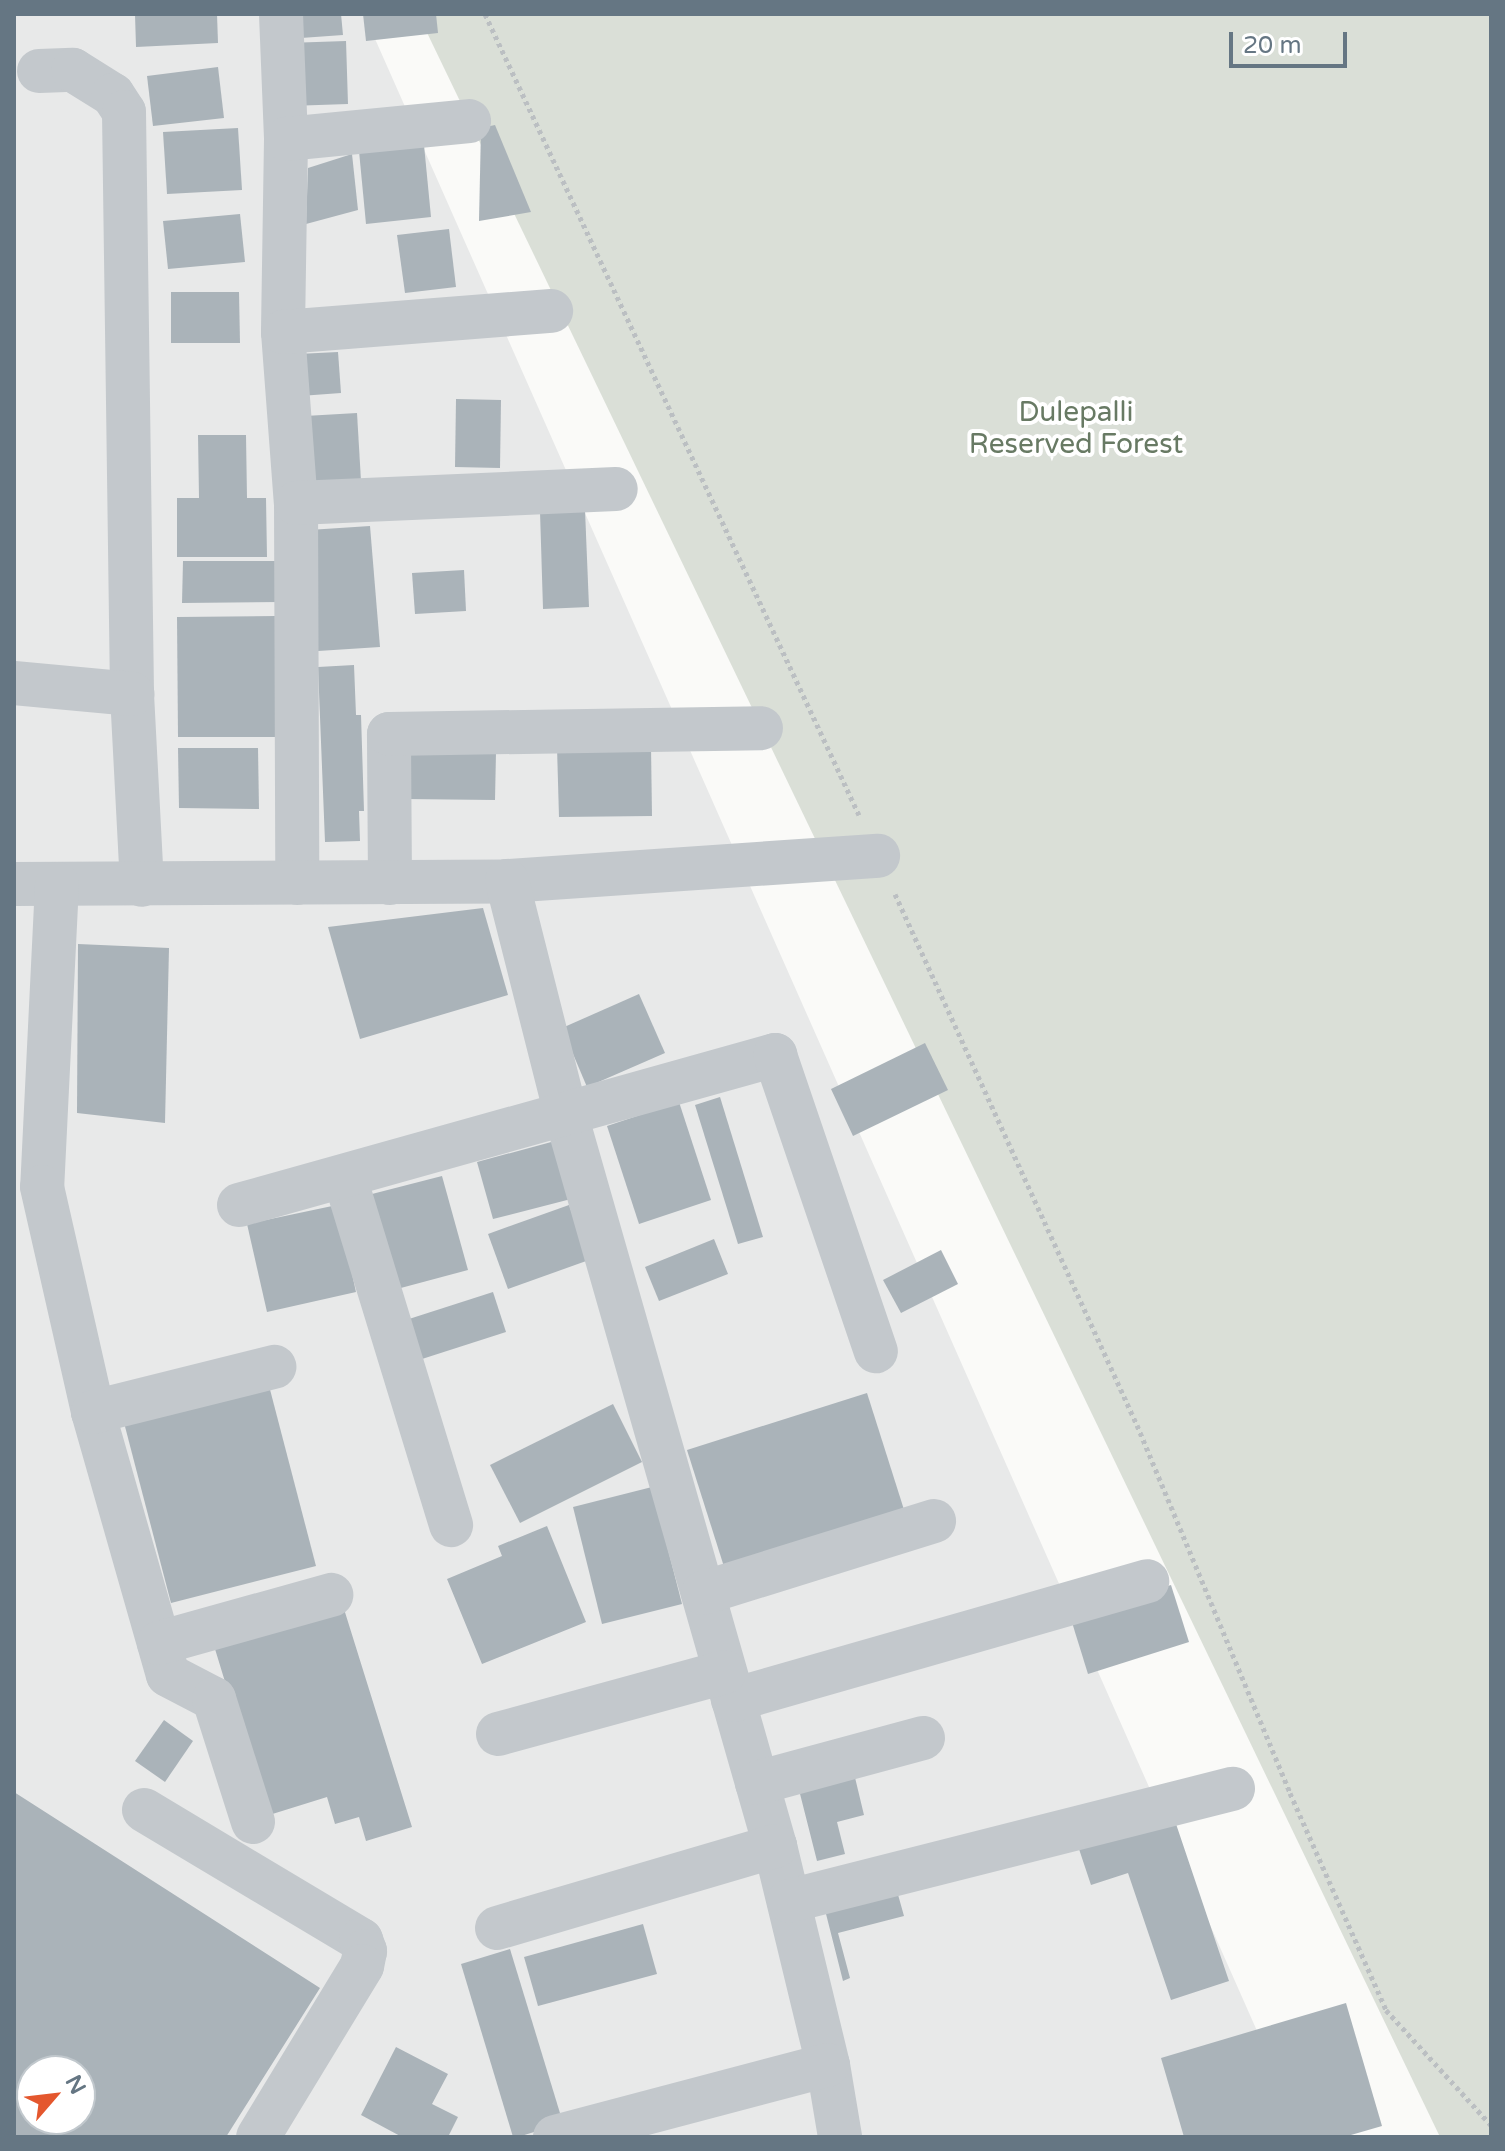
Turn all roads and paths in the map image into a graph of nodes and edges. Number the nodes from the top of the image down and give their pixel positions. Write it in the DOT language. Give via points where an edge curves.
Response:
graph roads {
  1 [pos="281,14"];
  2 [pos="485,14"];
  3 [pos="39,71"];
  4 [pos="469,121"];
  5 [pos="286,139"];
  6 [pos="551,311"];
  7 [pos="283,332"];
  8 [pos="616,489"];
  9 [pos="296,503"];
  10 [pos="14,683"];
  11 [pos="132,694"];
  12 [pos="761,728"];
  13 [pos="878,856"];
  14 [pos="507,881"];
  15 [pos="297,883"];
  16 [pos="390,883"];
  17 [pos="14,884"];
  18 [pos="57,884"];
  19 [pos="142,885"];
  20 [pos="566,1115"];
  21 [pos="345,1178"];
  22 [pos="28,1189"];
  23 [pos="239,1205"];
  24 [pos="876,1351"];
  25 [pos="274,1367"];
  26 [pos="93,1412"];
  27 [pos="934,1521"];
  28 [pos="451,1525"];
  29 [pos="1147,1581"];
  30 [pos="703,1593"];
  31 [pos="331,1595"];
  32 [pos="163,1659"];
  33 [pos="729,1686"];
  34 [pos="498,1734"];
  35 [pos="923,1738"];
  36 [pos="757,1783"];
  37 [pos="1233,1789"];
  38 [pos="144,1810"];
  39 [pos="253,1822"];
  40 [pos="775,1846"];
  41 [pos="789,1901"];
  42 [pos="497,1928"];
  43 [pos="828,2065"];
  44 [pos="1491,2125"];
  45 [pos="258,2137"];
  46 [pos="555,2137"];
  47 [pos="840,2137"];
  1 -- 5 [label="street"];
  2 -- 13 [label="path"];
  3 -- 11 [label="street" via="73,70 113,95 124,112"];
  4 -- 5 [label="street"];
  5 -- 7 [label="street"];
  6 -- 7 [label="street"];
  7 -- 9 [label="street"];
  8 -- 9 [label="street"];
  9 -- 15 [label="street"];
  10 -- 11 [label="street"];
  11 -- 19 [label="street"];
  12 -- 16 [label="street" via="389,734"];
  13 -- 14 [label="street"];
  13 -- 44 [label="path" via="1137,1425 1386,2010"];
  14 -- 16 [label="street"];
  14 -- 20 [label="street"];
  15 -- 16 [label="street"];
  15 -- 19 [label="street"];
  17 -- 18 [label="street"];
  18 -- 19 [label="street"];
  18 -- 22 [label="street"];
  20 -- 21 [label="street"];
  20 -- 24 [label="street" via="775,1055"];
  20 -- 30 [label="street"];
  21 -- 23 [label="street"];
  21 -- 28 [label="street"];
  22 -- 26 [label="street"];
  25 -- 26 [label="street"];
  26 -- 32 [label="street"];
  27 -- 30 [label="street"];
  29 -- 33 [label="street"];
  30 -- 33 [label="street"];
  31 -- 32 [label="street"];
  32 -- 39 [label="street" via="214,1699"];
  33 -- 34 [label="street"];
  33 -- 36 [label="street"];
  35 -- 36 [label="street"];
  36 -- 40 [label="street"];
  37 -- 41 [label="street"];
  38 -- 45 [label="street" via="361,1940 365,1951 362,1966"];
  40 -- 41 [label="street"];
  40 -- 42 [label="street"];
  41 -- 43 [label="street"];
  43 -- 46 [label="street"];
  43 -- 47 [label="street"];
}
